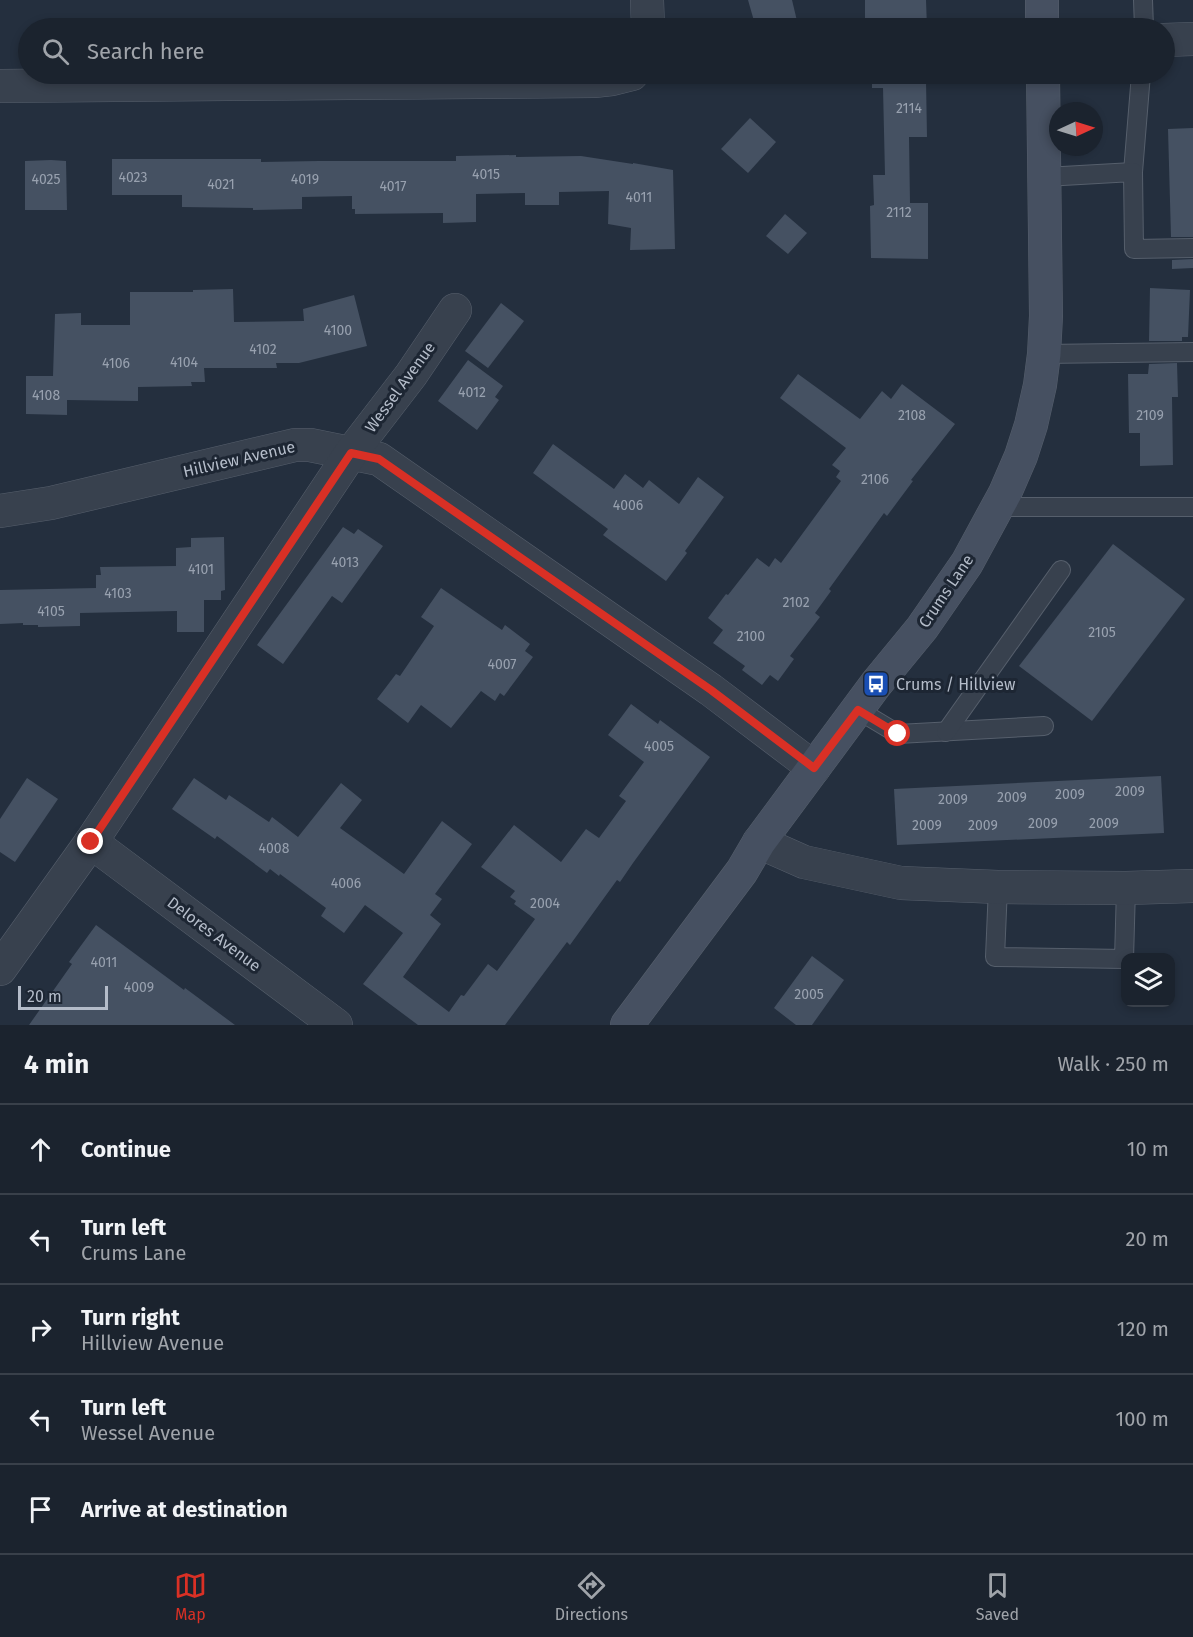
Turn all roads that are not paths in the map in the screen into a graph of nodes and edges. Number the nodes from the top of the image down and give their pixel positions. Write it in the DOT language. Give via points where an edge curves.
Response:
graph roads {
  1 [pos="647,0"];
  2 [pos="1042,0"];
  3 [pos="1143,0"];
  4 [pos="648,18"];
  5 [pos="1042,18"];
  6 [pos="1144,18"];
  7 [pos="1193,39"];
  8 [pos="1175,40"];
  9 [pos="238,84"];
  10 [pos="1043,84"];
  11 [pos="1140,84"];
  12 [pos="0,86"];
  13 [pos="1133,172"];
  14 [pos="1045,177"];
  15 [pos="1193,248"];
  16 [pos="455,310"];
  17 [pos="1193,352"];
  18 [pos="1044,354"];
  19 [pos="351,453"];
  20 [pos="997,507"];
  21 [pos="1193,507"];
  22 [pos="0,511"];
  23 [pos="1061,570"];
  24 [pos="858,710"];
  25 [pos="1044,726"];
  26 [pos="946,732"];
  27 [pos="814,768"];
  28 [pos="91,842"];
  29 [pos="759,842"];
  30 [pos="1193,886"];
  31 [pos="998,887"];
  32 [pos="1126,888"];
  33 [pos="11,930"];
  34 [pos="0,969"];
  35 [pos="336,1025"];
  36 [pos="627,1025"];
  1 -- 4 [label="street"];
  2 -- 5 [label="main road"];
  3 -- 6 [label="lane"];
  7 -- 8 [label="street"];
  9 -- 12 [label="street"];
  10 -- 14 [label="main road, Crums Lane"];
  11 -- 13 [label="lane"];
  13 -- 14 [label="lane"];
  13 -- 15 [label="lane" via="1134,249"];
  14 -- 18 [label="main road, Crums Lane"];
  16 -- 19 [label="street, Wessel Avenue"];
  17 -- 18 [label="lane"];
  18 -- 20 [label="main road, Crums Lane" via="1031,425"];
  19 -- 22 [label="street, Hillview Avenue" via="295,445 51,503"];
  19 -- 27 [label="street, Hillview Avenue" via="379,459 711,690"];
  19 -- 28 [label="street, Wessel Avenue"];
  20 -- 21 [label="lane"];
  20 -- 24 [label="main road, Crums Lane" via="967,563"];
  23 -- 26 [label="lane"];
  24 -- 26 [label="lane" via="898,734"];
  24 -- 27 [label="main road, Crums Lane"];
  25 -- 26 [label="lane"];
  27 -- 29 [label="main road, Crums Lane"];
  28 -- 33 [label="street, Wessel Avenue"];
  28 -- 35 [label="street, Delores Avenue"];
  29 -- 31 [label="street" via="804,862 901,883"];
  29 -- 36 [label="main road, Crums Lane" via="742,871"];
  30 -- 32 [label="street"];
  31 -- 32 [label="street"];
  31 -- 32 [label="lane" via="995,957 1124,959"];
  33 -- 34 [label="street, Wessel Avenue"];
}
